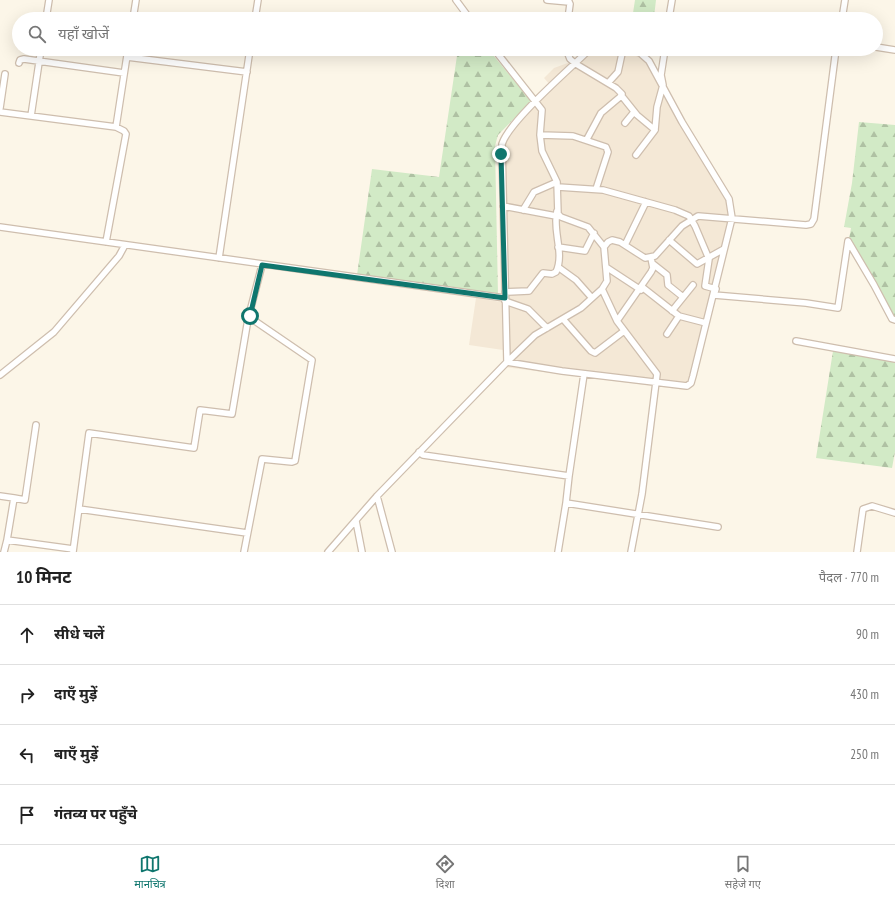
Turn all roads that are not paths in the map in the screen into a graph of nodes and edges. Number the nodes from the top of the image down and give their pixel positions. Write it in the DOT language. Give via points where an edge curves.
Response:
graph roads {
  1 [pos="48,0"];
  2 [pos="136,0"];
  3 [pos="258,0"];
  4 [pos="456,0"];
  5 [pos="547,0"];
  6 [pos="672,0"];
  7 [pos="845,0"];
  8 [pos="569,1"];
  9 [pos="47,12"];
  10 [pos="134,12"];
  11 [pos="256,12"];
  12 [pos="465,12"];
  13 [pos="568,12"];
  14 [pos="670,12"];
  15 [pos="843,12"];
  16 [pos="883,48"];
  17 [pos="895,50"];
  18 [pos="40,56"];
  19 [pos="249,56"];
  20 [pos="500,56"];
  21 [pos="569,56"];
  22 [pos="583,56"];
  23 [pos="621,56"];
  24 [pos="645,56"];
  25 [pos="664,56"];
  26 [pos="835,56"];
  27 [pos="127,57"];
  28 [pos="39,62"];
  29 [pos="19,63"];
  30 [pos="576,64"];
  31 [pos="247,72"];
  32 [pos="124,73"];
  33 [pos="5,74"];
  34 [pos="608,83"];
  35 [pos="663,85"];
  36 [pos="621,95"];
  37 [pos="536,102"];
  38 [pos="0,108"];
  39 [pos="0,112"];
  40 [pos="634,112"];
  41 [pos="31,116"];
  42 [pos="625,123"];
  43 [pos="116,128"];
  44 [pos="654,130"];
  45 [pos="540,135"];
  46 [pos="587,139"];
  47 [pos="636,155"];
  48 [pos="558,185"];
  49 [pos="596,189"];
  50 [pos="646,202"];
  51 [pos="503,206"];
  52 [pos="523,210"];
  53 [pos="556,213"];
  54 [pos="691,218"];
  55 [pos="732,218"];
  56 [pos="0,227"];
  57 [pos="594,233"];
  58 [pos="669,240"];
  59 [pos="106,242"];
  60 [pos="126,245"];
  61 [pos="625,245"];
  62 [pos="558,247"];
  63 [pos="604,247"];
  64 [pos="724,249"];
  65 [pos="218,258"];
  66 [pos="651,258"];
  67 [pos="708,259"];
  68 [pos="653,264"];
  69 [pos="262,265"];
  70 [pos="558,267"];
  71 [pos="606,267"];
  72 [pos="693,285"];
  73 [pos="602,288"];
  74 [pos="642,288"];
  75 [pos="714,288"];
  76 [pos="505,297"];
  77 [pos="683,297"];
  78 [pos="592,298"];
  79 [pos="672,311"];
  80 [pos="679,316"];
  81 [pos="249,317"];
  82 [pos="563,319"];
  83 [pos="895,320"];
  84 [pos="617,322"];
  85 [pos="706,324"];
  86 [pos="547,328"];
  87 [pos="624,331"];
  88 [pos="666,334"];
  89 [pos="796,341"];
  90 [pos="895,359"];
  91 [pos="507,362"];
  92 [pos="584,374"];
  93 [pos="0,375"];
  94 [pos="656,383"];
  95 [pos="36,425"];
  96 [pos="419,452"];
  97 [pos="569,476"];
  98 [pos="0,496"];
  99 [pos="377,496"];
  100 [pos="14,498"];
  101 [pos="566,503"];
  102 [pos="79,509"];
  103 [pos="895,513"];
  104 [pos="639,515"];
  105 [pos="356,521"];
  106 [pos="718,527"];
  107 [pos="247,533"];
  108 [pos="7,540"];
  109 [pos="73,551"];
  110 [pos="4,552"];
  111 [pos="244,552"];
  112 [pos="328,552"];
  113 [pos="362,552"];
  114 [pos="392,552"];
  115 [pos="558,552"];
  116 [pos="632,552"];
  117 [pos="857,552"];
  1 -- 9 [label="street"];
  2 -- 10 [label="street"];
  3 -- 11 [label="street"];
  4 -- 12 [label="street"];
  5 -- 8 [label="street"];
  6 -- 14 [label="street"];
  7 -- 15 [label="street"];
  8 -- 13 [label="street"];
  16 -- 17 [label="street"];
  18 -- 28 [label="street"];
  19 -- 31 [label="street"];
  20 -- 37 [label="street"];
  21 -- 30 [label="street"];
  22 -- 30 [label="street"];
  23 -- 34 [label="street" via="618,72"];
  24 -- 35 [label="street"];
  25 -- 35 [label="street" via="661,75"];
  26 -- 55 [label="street" via="812,224"];
  27 -- 31 [label="street"];
  27 -- 32 [label="street"];
  28 -- 29 [label="street" via="24,59"];
  28 -- 32 [label="street"];
  28 -- 41 [label="street"];
  30 -- 34 [label="street"];
  30 -- 37 [label="street"];
  31 -- 65 [label="street"];
  32 -- 43 [label="street"];
  33 -- 38 [label="street"];
  34 -- 36 [label="street" via="619,90"];
  35 -- 44 [label="street"];
  35 -- 55 [label="street" via="729,199"];
  36 -- 40 [label="street"];
  36 -- 46 [label="street" via="601,113"];
  37 -- 45 [label="street" via="543,112"];
  37 -- 51 [label="street" via="503,141"];
  39 -- 41 [label="street"];
  40 -- 42 [label="street"];
  40 -- 44 [label="street"];
  41 -- 43 [label="street"];
  43 -- 59 [label="street" via="126,134"];
  44 -- 47 [label="street"];
  45 -- 46 [label="street" via="566,135"];
  45 -- 48 [label="street" via="542,151"];
  46 -- 49 [label="street" via="604,145 608,150"];
  48 -- 49 [label="street"];
  48 -- 52 [label="street" via="534,192"];
  48 -- 53 [label="street"];
  49 -- 50 [label="street"];
  50 -- 54 [label="street" via="675,210"];
  50 -- 61 [label="street"];
  51 -- 52 [label="street"];
  51 -- 76 [label="street"];
  52 -- 53 [label="street"];
  53 -- 57 [label="street" via="583,224"];
  53 -- 62 [label="street"];
  54 -- 55 [label="street" via="701,215"];
  54 -- 58 [label="street"];
  54 -- 67 [label="street"];
  55 -- 64 [label="street"];
  56 -- 59 [label="street"];
  57 -- 62 [label="street" via="585,251"];
  57 -- 63 [label="street"];
  58 -- 66 [label="street"];
  58 -- 67 [label="street" via="695,263 699,264"];
  59 -- 60 [label="street"];
  60 -- 65 [label="street"];
  60 -- 93 [label="street" via="54,332"];
  61 -- 63 [label="street" via="612,240"];
  61 -- 66 [label="street" via="645,258"];
  62 -- 70 [label="street"];
  63 -- 71 [label="street"];
  64 -- 67 [label="street"];
  64 -- 75 [label="street"];
  65 -- 69 [label="street"];
  66 -- 68 [label="street"];
  67 -- 75 [label="street" via="705,284"];
  68 -- 74 [label="street"];
  68 -- 77 [label="street" via="667,275 668,285"];
  69 -- 76 [label="street"];
  69 -- 81 [label="street"];
  70 -- 76 [label="street" via="554,274 543,273 531,291"];
  70 -- 78 [label="street" via="576,280"];
  71 -- 73 [label="street" via="607,281"];
  71 -- 74 [label="street"];
  72 -- 77 [label="street"];
  73 -- 78 [label="street"];
  73 -- 84 [label="street"];
  74 -- 79 [label="street"];
  74 -- 84 [label="street"];
  75 -- 83 [label="street" via="714,295 838,308 848,241 892,319"];
  75 -- 85 [label="street"];
  76 -- 86 [label="street" via="528,309"];
  76 -- 91 [label="street"];
  77 -- 79 [label="street"];
  78 -- 82 [label="street"];
  79 -- 80 [label="street"];
  80 -- 85 [label="street"];
  80 -- 88 [label="street"];
  81 -- 102 [label="street" via="232,414 200,410 194,448 90,433"];
  81 -- 107 [label="street" via="312,360 295,460 292,462 262,458"];
  82 -- 86 [label="street"];
  82 -- 87 [label="street" via="595,353"];
  84 -- 87 [label="street"];
  85 -- 94 [label="street" via="689,385 684,387"];
  86 -- 91 [label="street" via="529,340"];
  87 -- 94 [label="street" via="656,371"];
  89 -- 90 [label="street"];
  91 -- 92 [label="street"];
  91 -- 96 [label="street"];
  92 -- 94 [label="street"];
  92 -- 97 [label="street"];
  94 -- 104 [label="street"];
  95 -- 100 [label="street" via="25,500"];
  96 -- 97 [label="street" via="423,455"];
  96 -- 99 [label="street"];
  97 -- 101 [label="street"];
  98 -- 100 [label="street"];
  99 -- 105 [label="street"];
  99 -- 114 [label="street"];
  100 -- 108 [label="street"];
  101 -- 104 [label="street"];
  101 -- 115 [label="street"];
  102 -- 107 [label="street"];
  102 -- 109 [label="street"];
  103 -- 117 [label="street" via="872,506 863,509"];
  104 -- 106 [label="street"];
  104 -- 116 [label="street"];
  105 -- 112 [label="street"];
  105 -- 113 [label="street"];
  107 -- 111 [label="street"];
  108 -- 109 [label="street"];
  108 -- 110 [label="street"];
}
